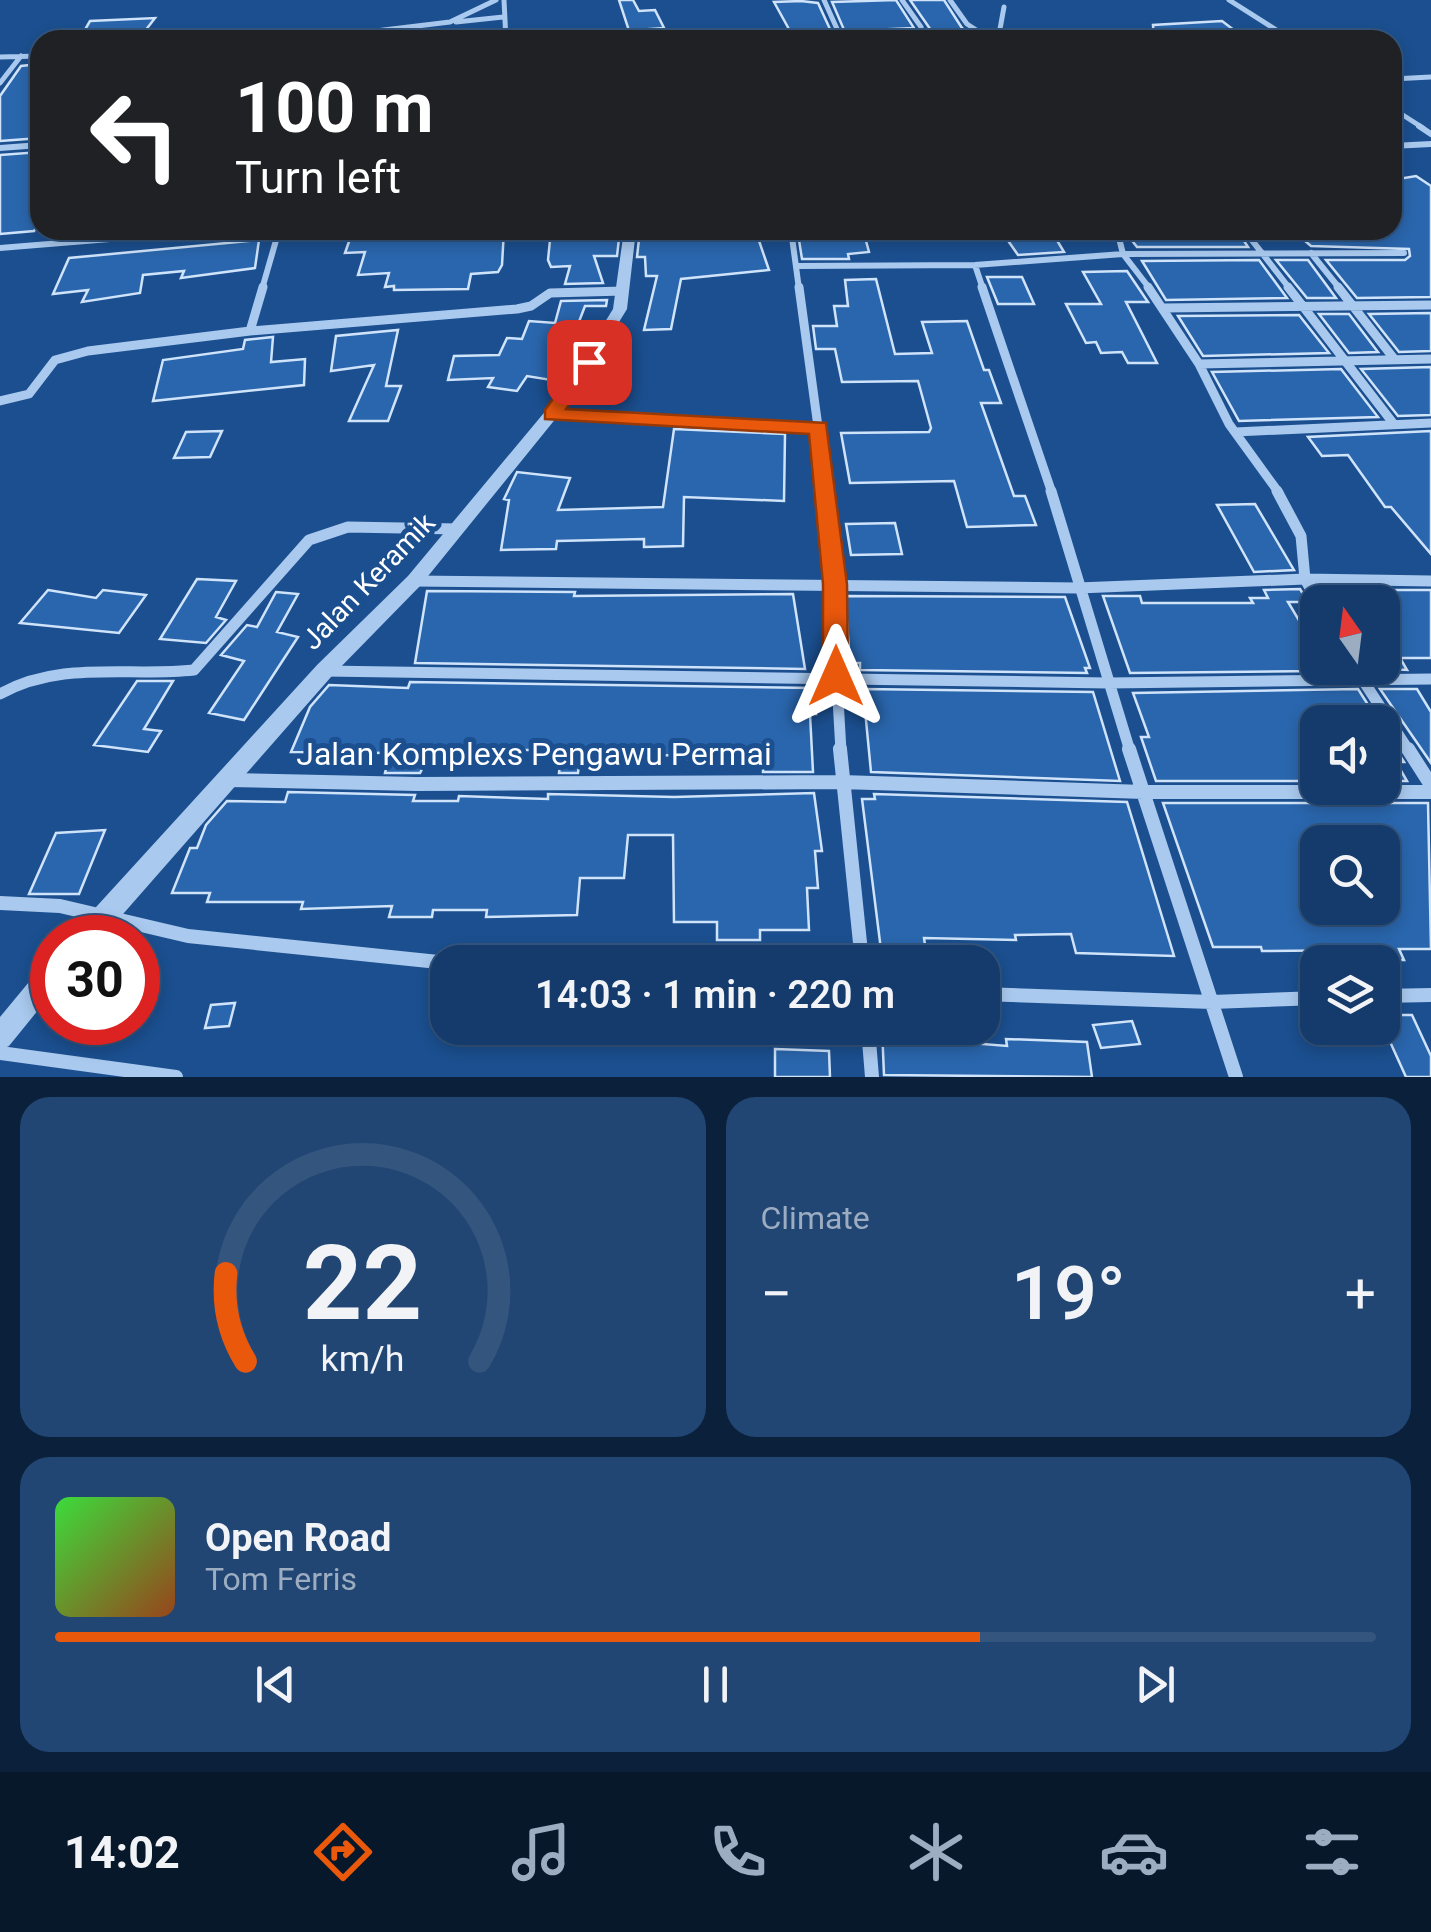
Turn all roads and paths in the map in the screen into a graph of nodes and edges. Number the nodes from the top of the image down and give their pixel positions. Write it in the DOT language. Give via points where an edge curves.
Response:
graph roads {
  1 [pos="496,0"];
  2 [pos="504,0"];
  3 [pos="824,0"];
  4 [pos="902,0"];
  5 [pos="950,0"];
  6 [pos="1229,0"];
  7 [pos="1004,8"];
  8 [pos="503,17"];
  9 [pos="450,22"];
  10 [pos="921,27"];
  11 [pos="384,30"];
  12 [pos="505,30"];
  13 [pos="838,30"];
  14 [pos="975,30"];
  15 [pos="998,30"];
  16 [pos="1276,30"];
  17 [pos="21,56"];
  18 [pos="30,56"];
  19 [pos="0,57"];
  20 [pos="1431,77"];
  21 [pos="1402,78"];
  22 [pos="0,83"];
  23 [pos="1402,117"];
  24 [pos="1430,142"];
  25 [pos="1402,145"];
  26 [pos="30,146"];
  27 [pos="0,148"];
  28 [pos="100,240"];
  29 [pos="275,240"];
  30 [pos="629,240"];
  31 [pos="793,240"];
  32 [pos="1118,240"];
  33 [pos="1251,240"];
  34 [pos="0,248"];
  35 [pos="1311,253"];
  36 [pos="1404,253"];
  37 [pos="1122,254"];
  38 [pos="1260,254"];
  39 [pos="975,265"];
  40 [pos="797,266"];
  41 [pos="624,292"];
  42 [pos="1351,303"];
  43 [pos="1302,305"];
  44 [pos="1431,305"];
  45 [pos="1164,308"];
  46 [pos="250,331"];
  47 [pos="1431,359"];
  48 [pos="1395,360"];
  49 [pos="1343,361"];
  50 [pos="1199,364"];
  51 [pos="0,401"];
  52 [pos="552,414"];
  53 [pos="1393,423"];
  54 [pos="1431,424"];
  55 [pos="819,428"];
  56 [pos="1235,432"];
  57 [pos="460,529"];
  58 [pos="1305,579"];
  59 [pos="414,580"];
  60 [pos="1431,581"];
  61 [pos="835,584"];
  62 [pos="1308,585"];
  63 [pos="1078,588"];
  64 [pos="324,671"];
  65 [pos="1300,675"];
  66 [pos="836,676"];
  67 [pos="1400,676"];
  68 [pos="1431,679"];
  69 [pos="1108,683"];
  70 [pos="1366,685"];
  71 [pos="0,694"];
  72 [pos="226,780"];
  73 [pos="842,782"];
  74 [pos="1431,789"];
  75 [pos="1144,792"];
  76 [pos="0,903"];
  77 [pos="92,915"];
  78 [pos="106,915"];
  79 [pos="160,930"];
  80 [pos="860,945"];
  81 [pos="430,961"];
  82 [pos="1000,995"];
  83 [pos="1431,995"];
  84 [pos="1400,996"];
  85 [pos="1300,999"];
  86 [pos="30,1001"];
  87 [pos="1212,1002"];
  88 [pos="0,1038"];
  89 [pos="869,1045"];
  90 [pos="0,1053"];
  91 [pos="176,1077"];
  92 [pos="872,1077"];
  93 [pos="1236,1077"];
  1 -- 9 [label="street"];
  2 -- 8 [label="street"];
  3 -- 13 [label="street"];
  4 -- 10 [label="street"];
  5 -- 14 [label="street"];
  6 -- 16 [label="street"];
  7 -- 15 [label="street"];
  8 -- 9 [label="street"];
  8 -- 12 [label="street"];
  9 -- 11 [label="street"];
  17 -- 18 [label="street"];
  17 -- 19 [label="street"];
  17 -- 22 [label="street"];
  20 -- 21 [label="street"];
  23 -- 24 [label="street"];
  24 -- 25 [label="street"];
  26 -- 27 [label="street"];
  28 -- 34 [label="street"];
  29 -- 46 [label="street"];
  30 -- 41 [label="street, Jalan Keramik"];
  31 -- 40 [label="street"];
  32 -- 37 [label="street"];
  33 -- 38 [label="street"];
  35 -- 36 [label="street"];
  35 -- 38 [label="street"];
  35 -- 42 [label="street"];
  37 -- 38 [label="street"];
  37 -- 39 [label="street"];
  37 -- 45 [label="street"];
  38 -- 43 [label="street"];
  39 -- 40 [label="street"];
  39 -- 63 [label="street"];
  40 -- 55 [label="street"];
  41 -- 46 [label="street" via="550,293 516,309"];
  41 -- 52 [label="street, Jalan Keramik" via="609,331"];
  42 -- 43 [label="street"];
  42 -- 44 [label="street"];
  42 -- 48 [label="street"];
  43 -- 45 [label="street"];
  43 -- 49 [label="street"];
  45 -- 50 [label="street"];
  46 -- 51 [label="street" via="62,356 30,394"];
  47 -- 48 [label="street"];
  48 -- 49 [label="street"];
  49 -- 50 [label="street"];
  49 -- 53 [label="street"];
  50 -- 56 [label="street"];
  52 -- 55 [label="street"];
  52 -- 57 [label="street, Jalan Keramik"];
  53 -- 54 [label="street"];
  53 -- 56 [label="street"];
  55 -- 61 [label="street"];
  56 -- 58 [label="street" via="1302,536"];
  57 -- 59 [label="street, Jalan Keramik"];
  57 -- 71 [label="street" via="348,528 309,540 194,670 40,676"];
  58 -- 60 [label="street"];
  58 -- 62 [label="street"];
  58 -- 63 [label="street"];
  59 -- 61 [label="street"];
  59 -- 64 [label="street, Jalan Keramik"];
  61 -- 63 [label="street"];
  61 -- 66 [label="street"];
  63 -- 69 [label="street"];
  64 -- 66 [label="street"];
  64 -- 72 [label="street, Jalan Keramik"];
  65 -- 69 [label="street"];
  66 -- 69 [label="street"];
  66 -- 73 [label="street"];
  67 -- 68 [label="street"];
  69 -- 75 [label="street"];
  70 -- 74 [label="street, Jalan Komplexs Pengawu Permai"];
  72 -- 73 [label="street, Jalan Komplexs Pengawu Permai"];
  72 -- 78 [label="street, Jalan Keramik"];
  73 -- 75 [label="street, Jalan Komplexs Pengawu Permai"];
  73 -- 80 [label="street"];
  74 -- 75 [label="street, Jalan Komplexs Pengawu Permai"];
  75 -- 87 [label="street"];
  76 -- 77 [label="street"];
  79 -- 81 [label="street"];
  82 -- 87 [label="street"];
  83 -- 84 [label="street"];
  85 -- 87 [label="street"];
  86 -- 88 [label="street"];
  87 -- 93 [label="street"];
  89 -- 92 [label="street"];
  90 -- 91 [label="street"];
}
